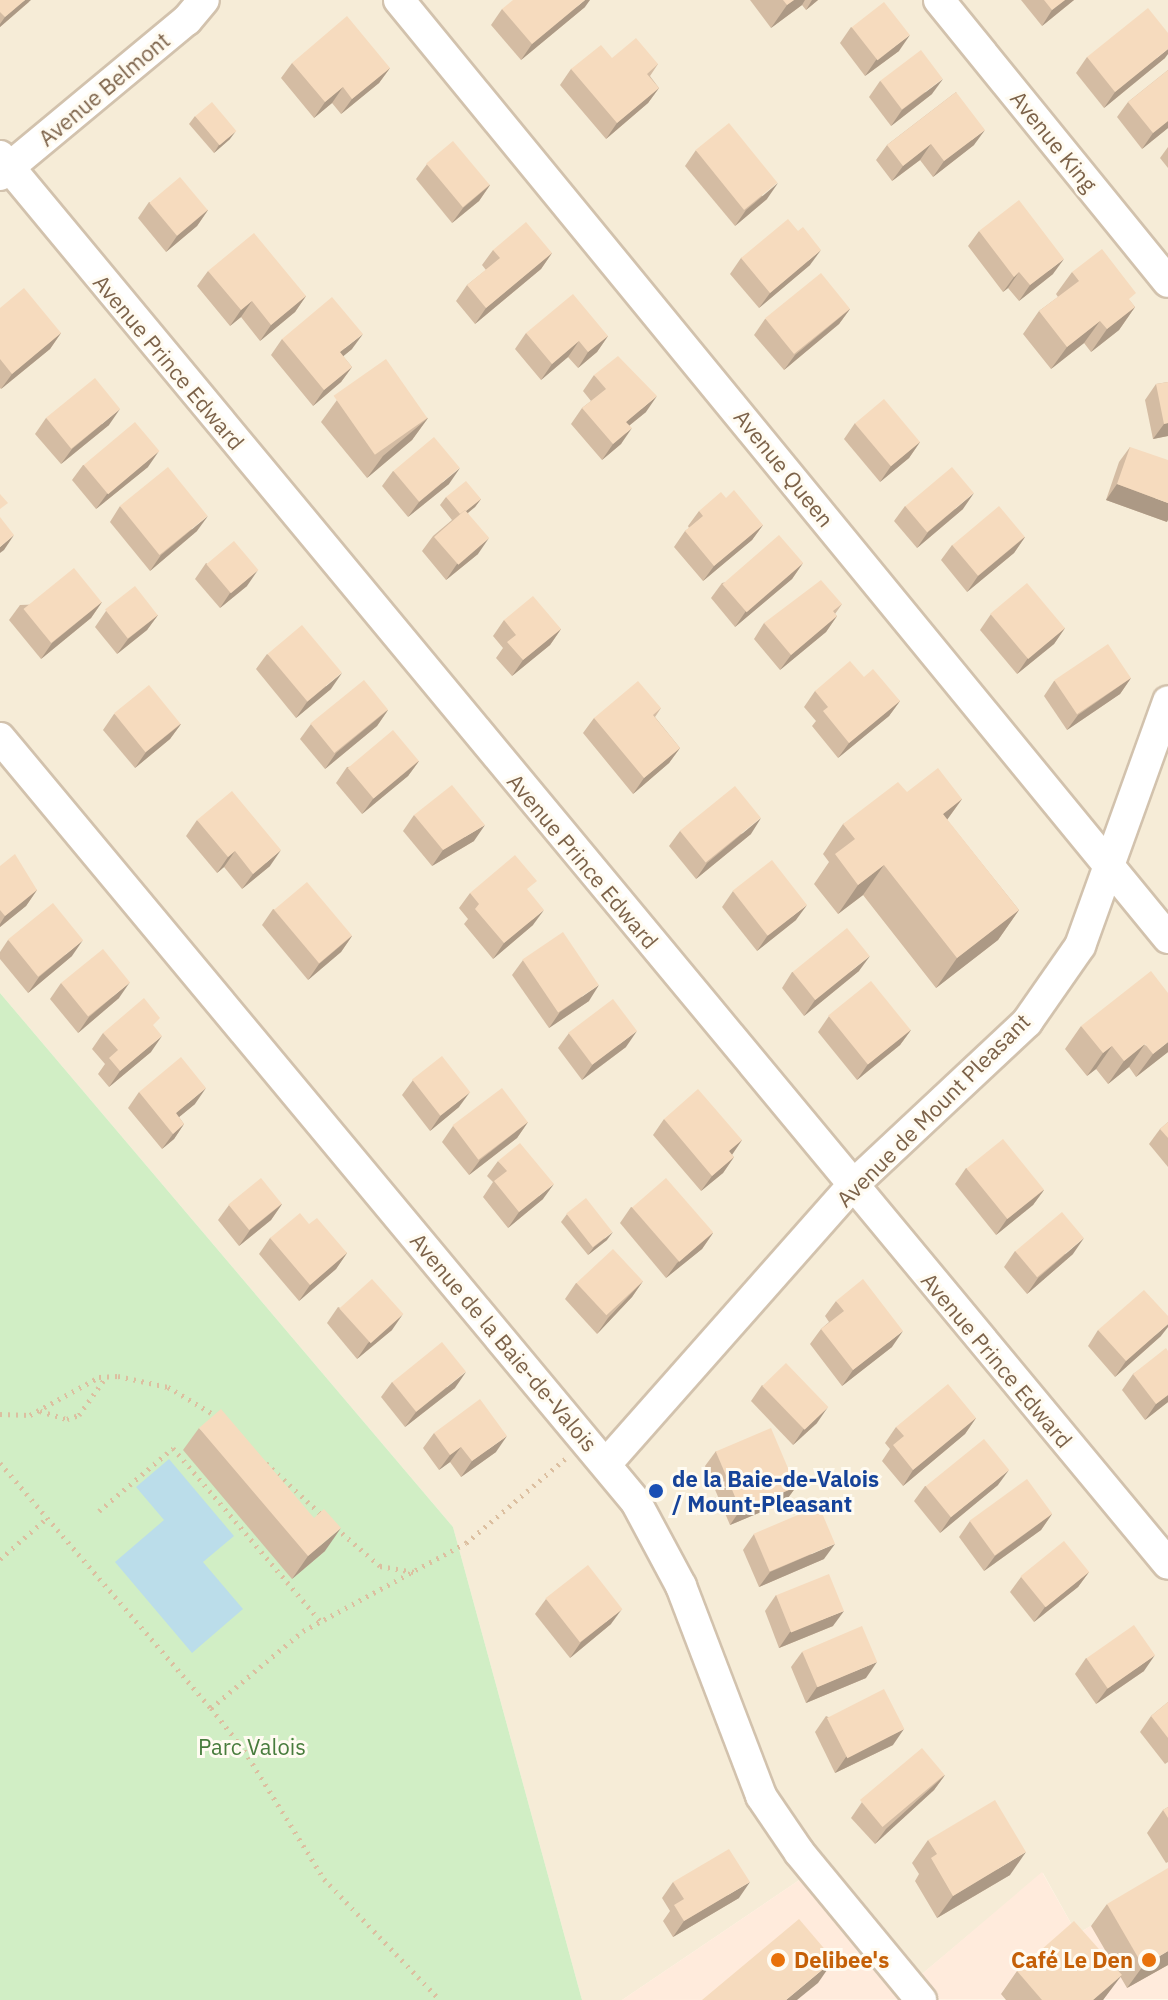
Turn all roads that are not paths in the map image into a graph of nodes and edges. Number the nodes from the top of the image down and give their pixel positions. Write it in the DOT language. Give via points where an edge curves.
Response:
graph roads {
  1 [pos="204,0"];
  2 [pos="399,0"];
  3 [pos="939,0"];
  4 [pos="3,166"];
  5 [pos="1168,282"];
  6 [pos="1168,701"];
  7 [pos="0,738"];
  8 [pos="1110,865"];
  9 [pos="1168,938"];
  10 [pos="852,1186"];
  11 [pos="606,1464"];
  12 [pos="1168,1564"];
  13 [pos="921,2000"];
  1 -- 4 [label="street, Avenue Belmont" via="187,20"];
  2 -- 8 [label="street, Avenue Queen"];
  3 -- 5 [label="street, Avenue King"];
  4 -- 10 [label="street, Avenue Prince Edward"];
  6 -- 8 [label="street, Avenue de Mount Pleasant"];
  7 -- 11 [label="street, Avenue de la Baie-de-Valois"];
  8 -- 9 [label="street, Avenue Queen"];
  8 -- 10 [label="street, Avenue de Mount Pleasant" via="1080,946 1027,1022"];
  10 -- 11 [label="street, Avenue de Mount Pleasant"];
  10 -- 12 [label="street, Avenue Prince Edward"];
  11 -- 13 [label="street, Avenue de la Baie-de-Valois" via="636,1502 681,1586 761,1796 799,1852"];
}
